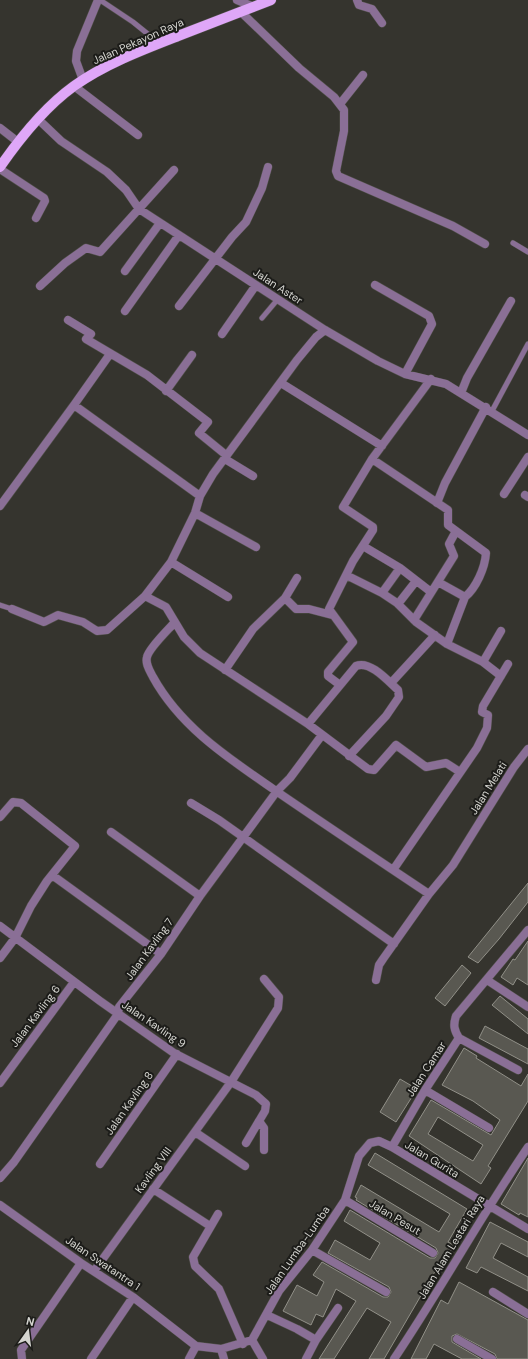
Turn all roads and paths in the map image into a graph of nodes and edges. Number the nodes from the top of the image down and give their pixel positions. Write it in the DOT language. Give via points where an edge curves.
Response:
graph roads {
  1 [pos="99,0"];
  2 [pos="237,0"];
  3 [pos="271,0"];
  4 [pos="357,0"];
  5 [pos="254,7"];
  6 [pos="241,12"];
  7 [pos="382,23"];
  8 [pos="159,43"];
  9 [pos="363,76"];
  10 [pos="83,80"];
  11 [pos="74,86"];
  12 [pos="340,104"];
  13 [pos="39,120"];
  14 [pos="0,128"];
  15 [pos="138,135"];
  16 [pos="18,142"];
  17 [pos="268,167"];
  18 [pos="0,168"];
  19 [pos="174,170"];
  20 [pos="140,209"];
  21 [pos="36,218"];
  22 [pos="160,223"];
  23 [pos="179,235"];
  24 [pos="513,243"];
  25 [pos="485,244"];
  26 [pos="528,252"];
  27 [pos="215,259"];
  28 [pos="125,271"];
  29 [pos="256,285"];
  30 [pos="375,285"];
  31 [pos="40,286"];
  32 [pos="278,299"];
  33 [pos="510,301"];
  34 [pos="179,306"];
  35 [pos="125,311"];
  36 [pos="262,318"];
  37 [pos="68,320"];
  38 [pos="325,330"];
  39 [pos="222,334"];
  40 [pos="528,344"];
  41 [pos="110,354"];
  42 [pos="192,355"];
  43 [pos="405,374"];
  44 [pos="431,379"];
  45 [pos="281,383"];
  46 [pos="166,391"];
  47 [pos="461,393"];
  48 [pos="74,405"];
  49 [pos="489,409"];
  50 [pos="528,435"];
  51 [pos="382,446"];
  52 [pos="226,456"];
  53 [pos="528,457"];
  54 [pos="372,459"];
  55 [pos="253,476"];
  56 [pos="504,494"];
  57 [pos="3,495"];
  58 [pos="200,496"];
  59 [pos="437,503"];
  60 [pos="0,506"];
  61 [pos="195,513"];
  62 [pos="456,531"];
  63 [pos="363,546"];
  64 [pos="256,547"];
  65 [pos="171,562"];
  66 [pos="400,568"];
  67 [pos="346,575"];
  68 [pos="297,578"];
  69 [pos="416,581"];
  70 [pos="438,582"];
  71 [pos="431,592"];
  72 [pos="382,594"];
  73 [pos="145,596"];
  74 [pos="228,597"];
  75 [pos="465,597"];
  76 [pos="285,598"];
  77 [pos="0,604"];
  78 [pos="398,604"];
  79 [pos="12,609"];
  80 [pos="332,615"];
  81 [pos="414,620"];
  82 [pos="175,622"];
  83 [pos="501,631"];
  84 [pos="435,635"];
  85 [pos="447,644"];
  86 [pos="482,662"];
  87 [pos="508,664"];
  88 [pos="225,670"];
  89 [pos="501,676"];
  90 [pos="391,683"];
  91 [pos="340,685"];
  92 [pos="308,724"];
  93 [pos="322,735"];
  94 [pos="528,749"];
  95 [pos="349,756"];
  96 [pos="460,772"];
  97 [pos="276,791"];
  98 [pos="191,803"];
  99 [pos="0,817"];
  100 [pos="111,832"];
  101 [pos="244,837"];
  102 [pos="393,870"];
  103 [pos="52,875"];
  104 [pos="429,894"];
  105 [pos="200,896"];
  106 [pos="0,926"];
  107 [pos="528,930"];
  108 [pos="15,938"];
  109 [pos="394,944"];
  110 [pos="161,954"];
  111 [pos="0,958"];
  112 [pos="264,979"];
  113 [pos="376,980"];
  114 [pos="487,980"];
  115 [pos="74,982"];
  116 [pos="528,1007"];
  117 [pos="118,1014"];
  118 [pos="459,1038"];
  119 [pos="177,1054"];
  120 [pos="518,1070"];
  121 [pos="0,1082"];
  122 [pos="231,1082"];
  123 [pos="425,1090"];
  124 [pos="259,1121"];
  125 [pos="489,1128"];
  126 [pos="195,1132"];
  127 [pos="246,1143"];
  128 [pos="528,1147"];
  129 [pos="392,1148"];
  130 [pos="364,1149"];
  131 [pos="264,1150"];
  132 [pos="100,1164"];
  133 [pos="245,1166"];
  134 [pos="0,1178"];
  135 [pos="153,1189"];
  136 [pos="345,1200"];
  137 [pos="0,1205"];
  138 [pos="488,1206"];
  139 [pos="218,1214"];
  140 [pos="210,1226"];
  141 [pos="528,1229"];
  142 [pos="312,1250"];
  143 [pos="433,1253"];
  144 [pos="81,1263"];
  145 [pos="94,1271"];
  146 [pos="386,1292"];
  147 [pos="493,1292"];
  148 [pos="133,1297"];
  149 [pos="338,1308"];
  150 [pos="528,1314"];
  151 [pos="267,1315"];
  152 [pos="457,1339"];
  153 [pos="252,1340"];
  154 [pos="316,1340"];
  155 [pos="194,1344"];
  156 [pos="243,1344"];
  157 [pos="221,1349"];
  158 [pos="22,1359"];
  159 [pos="91,1359"];
  160 [pos="189,1359"];
  161 [pos="224,1359"];
  162 [pos="263,1359"];
  163 [pos="306,1359"];
  164 [pos="394,1359"];
  165 [pos="492,1359"];
  1 -- 8 [label="lane"];
  1 -- 10 [label="street" via="77,51 76,62"];
  2 -- 5 [label="street"];
  3 -- 5 [label="main road, Jalan Pekayon Raya"];
  4 -- 7 [label="street" via="359,5 372,10"];
  5 -- 6 [label="main road, Jalan Pekayon Raya"];
  6 -- 8 [label="main road, Jalan Pekayon Raya"];
  6 -- 12 [label="street"];
  8 -- 10 [label="main road, Jalan Pekayon Raya" via="113,63"];
  9 -- 12 [label="street"];
  10 -- 11 [label="main road, Jalan Pekayon Raya"];
  11 -- 13 [label="main road, Jalan Pekayon Raya" via="57,99"];
  11 -- 15 [label="street"];
  12 -- 25 [label="street" via="344,110 345,120 336,170 338,176 453,226"];
  13 -- 16 [label="main road, Jalan Pekayon Raya"];
  13 -- 20 [label="street, Jalan Aster" via="61,141 107,172 126,190"];
  14 -- 16 [label="street"];
  16 -- 18 [label="main road, Jalan Pekayon Raya"];
  17 -- 27 [label="street" via="262,188 246,222"];
  18 -- 21 [label="street" via="44,198 45,201"];
  19 -- 20 [label="street"];
  20 -- 22 [label="street, Jalan Aster"];
  20 -- 31 [label="street" via="100,252 86,248 65,262"];
  22 -- 23 [label="street, Jalan Aster"];
  22 -- 28 [label="street"];
  23 -- 27 [label="street, Jalan Aster"];
  23 -- 35 [label="street"];
  24 -- 26 [label="lane"];
  27 -- 29 [label="street, Jalan Aster"];
  27 -- 34 [label="street"];
  29 -- 32 [label="street, Jalan Aster"];
  29 -- 39 [label="street"];
  30 -- 43 [label="street" via="429,316 432,324"];
  32 -- 36 [label="lane"];
  32 -- 38 [label="street, Jalan Aster"];
  33 -- 47 [label="street"];
  37 -- 41 [label="street" via="92,334 86,339"];
  38 -- 43 [label="street, Jalan Aster"];
  38 -- 45 [label="street" via="316,337"];
  40 -- 49 [label="lane"];
  41 -- 46 [label="street" via="147,375"];
  41 -- 48 [label="street"];
  42 -- 46 [label="street"];
  43 -- 44 [label="street, Jalan Aster"];
  44 -- 47 [label="street, Jalan Aster"];
  44 -- 51 [label="street"];
  45 -- 51 [label="street"];
  45 -- 52 [label="street"];
  46 -- 52 [label="street" via="208,422 199,433"];
  47 -- 49 [label="street, Jalan Aster"];
  48 -- 57 [label="street"];
  48 -- 58 [label="street"];
  49 -- 50 [label="street, Jalan Aster"];
  49 -- 59 [label="street" via="445,482"];
  51 -- 54 [label="street"];
  52 -- 55 [label="street"];
  52 -- 58 [label="street"];
  53 -- 56 [label="street"];
  54 -- 59 [label="street"];
  54 -- 63 [label="street" via="343,506 373,527"];
  57 -- 60 [label="street"];
  58 -- 61 [label="street"];
  59 -- 62 [label="street" via="448,510 448,525"];
  61 -- 64 [label="street"];
  61 -- 65 [label="street"];
  62 -- 70 [label="street" via="449,544 454,556"];
  62 -- 75 [label="street" via="486,553 472,592"];
  63 -- 66 [label="street"];
  63 -- 67 [label="street"];
  65 -- 73 [label="street"];
  65 -- 74 [label="street"];
  66 -- 69 [label="street"];
  66 -- 72 [label="street"];
  67 -- 72 [label="street"];
  67 -- 80 [label="street" via="329,609"];
  68 -- 76 [label="street"];
  69 -- 71 [label="street"];
  69 -- 78 [label="street"];
  70 -- 71 [label="street"];
  70 -- 75 [label="street"];
  71 -- 81 [label="street"];
  72 -- 78 [label="street"];
  73 -- 79 [label="street" via="107,630 97,631 83,622 58,615 44,622"];
  73 -- 82 [label="street" via="166,607"];
  75 -- 85 [label="street"];
  76 -- 80 [label="street" via="296,609 309,609"];
  76 -- 88 [label="street" via="253,629"];
  77 -- 79 [label="lane"];
  78 -- 81 [label="street"];
  80 -- 91 [label="street" via="353,642 328,672 328,676"];
  81 -- 84 [label="street"];
  82 -- 88 [label="street" via="184,637 200,653"];
  82 -- 97 [label="street" via="147,657 149,669 159,687 179,716 210,744"];
  83 -- 86 [label="street"];
  84 -- 85 [label="street"];
  84 -- 90 [label="street"];
  85 -- 86 [label="street"];
  86 -- 89 [label="street"];
  87 -- 89 [label="street"];
  88 -- 92 [label="street"];
  89 -- 96 [label="street" via="483,706 482,712 488,715 487,728"];
  90 -- 91 [label="street" via="362,664 356,666"];
  90 -- 95 [label="street" via="398,690 399,696 386,716"];
  91 -- 92 [label="street"];
  92 -- 93 [label="street"];
  93 -- 95 [label="street"];
  93 -- 97 [label="street, Jalan Kavling 7" via="290,778"];
  94 -- 104 [label="street, Jalan Melati" via="453,865"];
  95 -- 96 [label="street" via="368,769 374,770 396,745 426,766 446,763"];
  96 -- 102 [label="street"];
  97 -- 101 [label="street, Jalan Kavling 7"];
  97 -- 102 [label="street"];
  98 -- 101 [label="street"];
  99 -- 103 [label="street" via="13,802 24,805 75,846"];
  100 -- 105 [label="street"];
  101 -- 105 [label="street, Jalan Kavling 7"];
  101 -- 109 [label="street"];
  102 -- 104 [label="street"];
  103 -- 108 [label="street" via="31,906"];
  103 -- 110 [label="street"];
  104 -- 109 [label="street, Jalan Melati"];
  105 -- 110 [label="street, Jalan Kavling 7"];
  106 -- 108 [label="street, Jalan Kavling 9"];
  107 -- 114 [label="street, Jalan Camar"];
  108 -- 111 [label="street"];
  108 -- 115 [label="street, Jalan Kavling 9"];
  109 -- 113 [label="street, Jalan Melati" via="379,965"];
  110 -- 117 [label="street, Jalan Kavling 7" via="119,1007"];
  112 -- 122 [label="street, Kavling VIII" via="279,997 278,1008"];
  114 -- 116 [label="street"];
  114 -- 118 [label="street, Jalan Camar" via="456,1016 453,1024"];
  115 -- 117 [label="street, Jalan Kavling 9"];
  115 -- 121 [label="street, Jalan Kavling 6"];
  117 -- 119 [label="street, Jalan Kavling 9"];
  117 -- 134 [label="street, Jalan Kavling 7" via="14,1162"];
  118 -- 120 [label="street"];
  118 -- 123 [label="street, Jalan Camar"];
  119 -- 122 [label="street, Jalan Kavling 9"];
  119 -- 132 [label="street, Jalan Kavling 8"];
  122 -- 124 [label="street, Jalan Kavling 9" via="256,1095 266,1104"];
  122 -- 126 [label="street, Kavling VIII"];
  123 -- 125 [label="street"];
  123 -- 129 [label="street, Jalan Camar"];
  124 -- 127 [label="street, Jalan Kavling 9"];
  124 -- 131 [label="street" via="264,1128"];
  126 -- 133 [label="street"];
  126 -- 135 [label="street, Kavling VIII"];
  128 -- 138 [label="street, Jalan Alam Lestari Raya"];
  129 -- 130 [label="street, Jalan Gurita" via="374,1142"];
  129 -- 138 [label="street, Jalan Gurita"];
  130 -- 136 [label="street, Jalan Lumba-Lumba" via="359,1156"];
  135 -- 140 [label="street"];
  135 -- 145 [label="street, Kavling VIII"];
  136 -- 142 [label="street, Jalan Lumba-Lumba"];
  136 -- 143 [label="street, Jalan Pesut"];
  137 -- 144 [label="street, Jalan Swatantra 1"];
  138 -- 141 [label="street, Jalan Gurita"];
  138 -- 164 [label="street, Jalan Alam Lestari Raya" via="418,1324"];
  139 -- 140 [label="street"];
  140 -- 156 [label="street" via="192,1261 219,1289"];
  142 -- 146 [label="street"];
  142 -- 151 [label="street, Jalan Lumba-Lumba" via="279,1291"];
  144 -- 145 [label="street, Jalan Swatantra 1"];
  144 -- 158 [label="street" via="21,1350"];
  145 -- 148 [label="street, Jalan Swatantra 1"];
  147 -- 150 [label="street"];
  148 -- 155 [label="street, Jalan Swatantra 1"];
  148 -- 159 [label="street"];
  149 -- 154 [label="street"];
  151 -- 153 [label="street, Jalan Lumba-Lumba"];
  151 -- 154 [label="street"];
  152 -- 165 [label="street"];
  153 -- 156 [label="street"];
  153 -- 162 [label="street"];
  154 -- 163 [label="street"];
  155 -- 157 [label="street"];
  155 -- 160 [label="street"];
  156 -- 157 [label="street"];
  157 -- 161 [label="street"];
}
